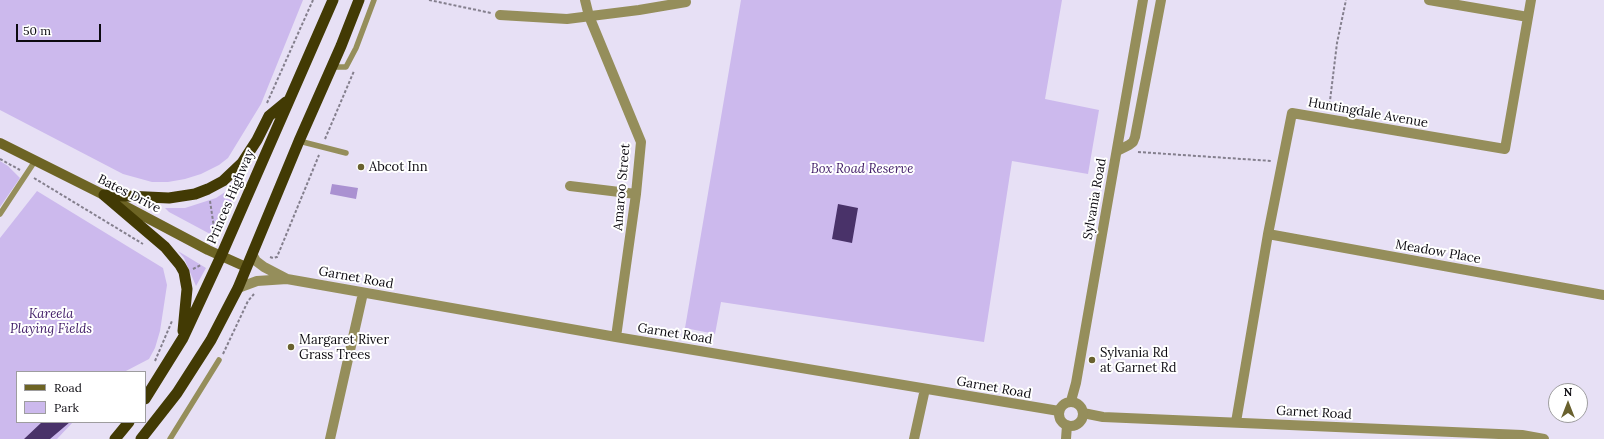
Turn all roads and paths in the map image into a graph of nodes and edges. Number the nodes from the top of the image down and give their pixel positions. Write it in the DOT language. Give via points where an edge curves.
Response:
graph roads {
  1 [pos="313,0"];
  2 [pos="333,0"];
  3 [pos="359,0"];
  4 [pos="374,0"];
  5 [pos="429,0"];
  6 [pos="584,0"];
  7 [pos="1143,0"];
  8 [pos="1161,0"];
  9 [pos="1346,0"];
  10 [pos="1429,0"];
  11 [pos="1531,0"];
  12 [pos="686,2"];
  13 [pos="500,15"];
  14 [pos="589,16"];
  15 [pos="1528,17"];
  16 [pos="332,66"];
  17 [pos="354,70"];
  18 [pos="288,100"];
  19 [pos="264,108"];
  20 [pos="1327,120"];
  21 [pos="298,141"];
  22 [pos="0,143"];
  23 [pos="322,147"];
  24 [pos="1117,151"];
  25 [pos="346,154"];
  26 [pos="0,159"];
  27 [pos="35,161"];
  28 [pos="1283,162"];
  29 [pos="27,174"];
  30 [pos="570,186"];
  31 [pos="636,194"];
  32 [pos="104,195"];
  33 [pos="210,201"];
  34 [pos="0,214"];
  35 [pos="215,234"];
  36 [pos="1268,234"];
  37 [pos="148,247"];
  38 [pos="252,254"];
  39 [pos="221,256"];
  40 [pos="274,258"];
  41 [pos="201,266"];
  42 [pos="246,267"];
  43 [pos="191,269"];
  44 [pos="287,279"];
  45 [pos="238,288"];
  46 [pos="259,291"];
  47 [pos="363,293"];
  48 [pos="1604,295"];
  49 [pos="173,318"];
  50 [pos="616,337"];
  51 [pos="183,338"];
  52 [pos="219,360"];
  53 [pos="152,366"];
  54 [pos="925,389"];
  55 [pos="146,396"];
  56 [pos="1071,401"];
  57 [pos="1058,411"];
  58 [pos="1083,413"];
  59 [pos="1236,422"];
  60 [pos="127,423"];
  61 [pos="1067,425"];
  62 [pos="1476,436"];
  63 [pos="115,439"];
  64 [pos="141,439"];
  65 [pos="170,439"];
  66 [pos="330,439"];
  67 [pos="914,439"];
  68 [pos="1066,439"];
  69 [pos="1544,439"];
  1 -- 19 [label="path"];
  2 -- 18 [label="highway, Princes Highway"];
  3 -- 16 [label="highway"];
  4 -- 16 [label="lane" via="346,67"];
  5 -- 13 [label="path"];
  6 -- 14 [label="street, Amaroo Street"];
  7 -- 24 [label="street, Sylvania Road"];
  8 -- 24 [label="street" via="1135,136 1130,145"];
  9 -- 20 [label="path"];
  10 -- 15 [label="street"];
  11 -- 15 [label="street, Huntingdale Avenue"];
  12 -- 14 [label="street"];
  13 -- 14 [label="street" via="566,19"];
  14 -- 31 [label="street, Amaroo Street" via="641,142"];
  15 -- 20 [label="street, Huntingdale Avenue" via="1505,149"];
  16 -- 21 [label="highway"];
  17 -- 23 [label="path"];
  18 -- 32 [label="highway" via="269,116 242,163 223,181 208,189 169,198"];
  18 -- 39 [label="highway, Princes Highway"];
  20 -- 28 [label="street, Huntingdale Avenue" via="1292,113"];
  21 -- 23 [label="lane"];
  21 -- 38 [label="highway"];
  22 -- 27 [label="main road, Bates Drive"];
  23 -- 25 [label="lane"];
  23 -- 40 [label="path" via="277,257"];
  24 -- 28 [label="path"];
  24 -- 56 [label="street, Sylvania Road"];
  26 -- 29 [label="path"];
  27 -- 29 [label="lane"];
  27 -- 32 [label="main road, Bates Drive"];
  28 -- 36 [label="street, Huntingdale Avenue"];
  29 -- 34 [label="lane"];
  29 -- 37 [label="path"];
  30 -- 31 [label="street"];
  31 -- 50 [label="street, Amaroo Street"];
  32 -- 39 [label="main road, Bates Drive"];
  32 -- 51 [label="highway" via="164,247 184,272 187,289"];
  33 -- 35 [label="path"];
  36 -- 48 [label="street, Meadow Place"];
  36 -- 59 [label="street, Huntingdale Avenue"];
  38 -- 42 [label="highway"];
  38 -- 44 [label="street, Garnet Road" via="264,267"];
  39 -- 42 [label="main road, Bates Drive"];
  39 -- 51 [label="highway, Princes Highway"];
  41 -- 43 [label="path"];
  42 -- 45 [label="highway"];
  44 -- 45 [label="street, Garnet Road" via="257,280"];
  44 -- 47 [label="street, Garnet Road"];
  45 -- 64 [label="highway" via="211,340 177,394"];
  46 -- 52 [label="path" via="252,294"];
  47 -- 50 [label="street, Garnet Road"];
  47 -- 66 [label="street"];
  49 -- 53 [label="path"];
  50 -- 54 [label="street, Garnet Road"];
  51 -- 55 [label="highway, Princes Highway"];
  52 -- 65 [label="lane"];
  54 -- 57 [label="street, Garnet Road"];
  54 -- 67 [label="street"];
  56 -- 57 [label="street" via="1063,404"];
  56 -- 58 [label="street" via="1080,405"];
  57 -- 61 [label="street" via="1060,420"];
  58 -- 59 [label="street, Garnet Road" via="1103,417"];
  58 -- 61 [label="street" via="1079,423"];
  59 -- 62 [label="street, Garnet Road"];
  60 -- 63 [label="highway"];
  61 -- 68 [label="street"];
  62 -- 69 [label="street, Garnet Road" via="1522,435"];
}
